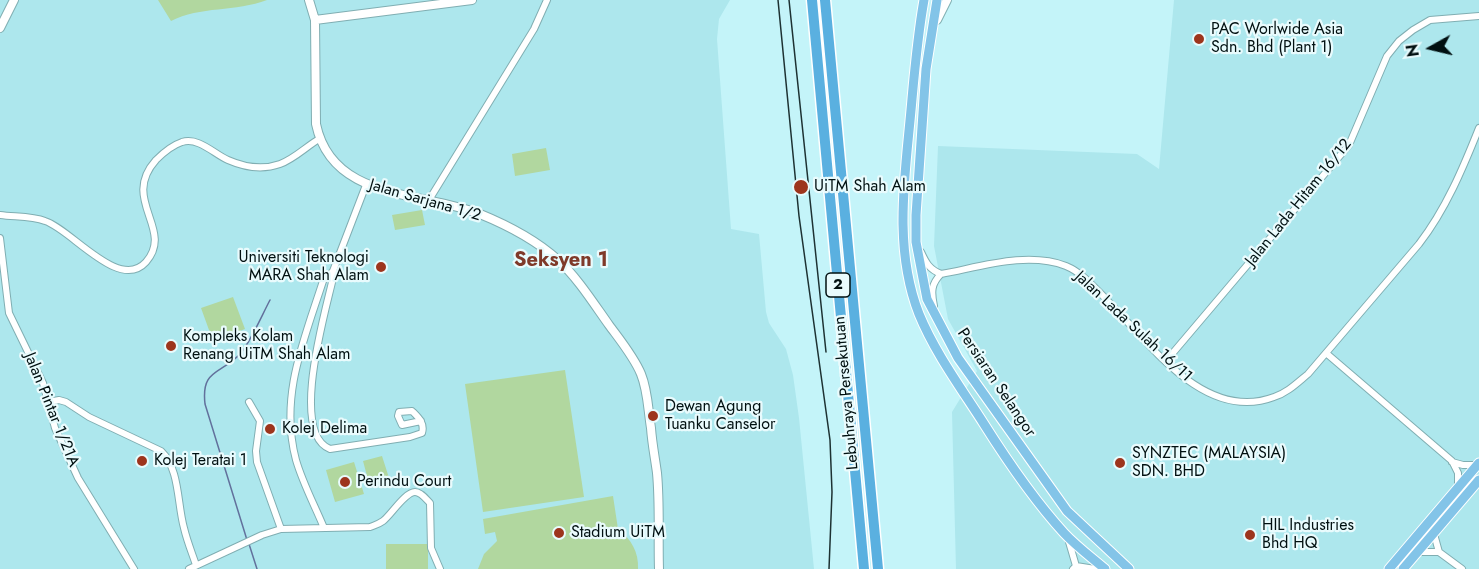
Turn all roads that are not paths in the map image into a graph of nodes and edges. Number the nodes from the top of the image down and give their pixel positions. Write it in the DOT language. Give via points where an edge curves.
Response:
graph roads {
  1 [pos="14,0"];
  2 [pos="309,0"];
  3 [pos="472,0"];
  4 [pos="547,0"];
  5 [pos="812,0"];
  6 [pos="825,0"];
  7 [pos="924,0"];
  8 [pos="937,0"];
  9 [pos="946,0"];
  10 [pos="1479,16"];
  11 [pos="315,20"];
  12 [pos="0,28"];
  13 [pos="930,42"];
  14 [pos="1479,128"];
  15 [pos="319,139"];
  16 [pos="366,185"];
  17 [pos="429,200"];
  18 [pos="0,215"];
  19 [pos="0,238"];
  20 [pos="916,242"];
  21 [pos="333,271"];
  22 [pos="940,274"];
  23 [pos="939,325"];
  24 [pos="1326,353"];
  25 [pos="1166,361"];
  26 [pos="48,402"];
  27 [pos="249,402"];
  28 [pos="421,421"];
  29 [pos="1452,461"];
  30 [pos="1478,464"];
  31 [pos="1479,480"];
  32 [pos="1458,488"];
  33 [pos="324,528"];
  34 [pos="281,529"];
  35 [pos="1434,534"];
  36 [pos="1066,535"];
  37 [pos="1418,552"];
  38 [pos="1439,552"];
  39 [pos="196,565"];
  40 [pos="1074,567"];
  41 [pos="134,569"];
  42 [pos="189,569"];
  43 [pos="440,569"];
  44 [pos="659,569"];
  45 [pos="864,569"];
  46 [pos="878,569"];
  47 [pos="1095,569"];
  48 [pos="1105,569"];
  49 [pos="1129,569"];
  50 [pos="1389,569"];
  51 [pos="1403,569"];
  52 [pos="1462,569"];
  1 -- 12 [label="street"];
  2 -- 11 [label="street, Jalan Sarjana 1/2"];
  3 -- 11 [label="street"];
  4 -- 17 [label="street" via="534,29"];
  5 -- 45 [label="highway, Lebuhraya Persekutuan / 2"];
  6 -- 46 [label="highway, Lebuhraya Persekutuan / 2"];
  7 -- 36 [label="main road, Persiaran Selangor" via="902,218 912,289 931,340 949,370 1019,479"];
  8 -- 13 [label="main road, Persiaran Selangor"];
  9 -- 13 [label="street"];
  10 -- 25 [label="street, Jalan Lada Hitam 16/12" via="1431,20 1399,41 1387,56 1349,145"];
  11 -- 15 [label="street, Jalan Sarjana 1/2" via="314,110"];
  13 -- 20 [label="main road, Persiaran Selangor" via="918,166"];
  14 -- 24 [label="street, Jalan Lada Sulah 16/11" via="1463,169 1431,228"];
  15 -- 16 [label="street, Jalan Sarjana 1/2" via="332,161"];
  15 -- 18 [label="street" via="281,164 253,168 195,142 182,142 170,149 148,170 143,181 143,196 155,239 148,260 133,271 97,257 46,221"];
  16 -- 17 [label="street, Jalan Sarjana 1/2"];
  16 -- 21 [label="street"];
  17 -- 44 [label="street, Jalan Sarjana 1/2" via="479,214 543,248 560,261 623,343 645,387 657,474"];
  19 -- 26 [label="street, Jalan Pintar 1/21A" via="9,313"];
  20 -- 22 [label="street" via="927,264"];
  20 -- 23 [label="main road, Persiaran Selangor" via="927,299"];
  21 -- 28 [label="street" via="310,396 319,440 330,449 410,438 422,433"];
  21 -- 33 [label="street" via="323,281 292,386 296,458"];
  22 -- 23 [label="street" via="932,292"];
  22 -- 25 [label="street, Jalan Lada Sulah 16/11" via="1019,261 1066,266 1090,283"];
  23 -- 49 [label="main road, Persiaran Selangor" via="958,358 1067,511"];
  24 -- 25 [label="street, Jalan Lada Sulah 16/11" via="1288,390 1248,403 1210,395 1188,382"];
  24 -- 29 [label="street"];
  26 -- 39 [label="street" via="66,402 161,451 169,459"];
  26 -- 41 [label="street, Jalan Pintar 1/21A" via="55,428 78,478"];
  27 -- 34 [label="street" via="260,421 257,462"];
  29 -- 30 [label="street"];
  29 -- 32 [label="street" via="1458,473"];
  30 -- 32 [label="main road"];
  31 -- 35 [label="main road"];
  32 -- 50 [label="main road"];
  33 -- 34 [label="street"];
  33 -- 43 [label="street" via="370,527 381,523 411,492 418,493 430,503 431,548"];
  34 -- 39 [label="street"];
  35 -- 37 [label="main road"];
  35 -- 38 [label="street"];
  36 -- 40 [label="street"];
  36 -- 48 [label="main road, Persiaran Selangor"];
  37 -- 38 [label="street"];
  37 -- 51 [label="main road"];
  38 -- 52 [label="street"];
  39 -- 42 [label="street"];
  40 -- 47 [label="street"];
}
